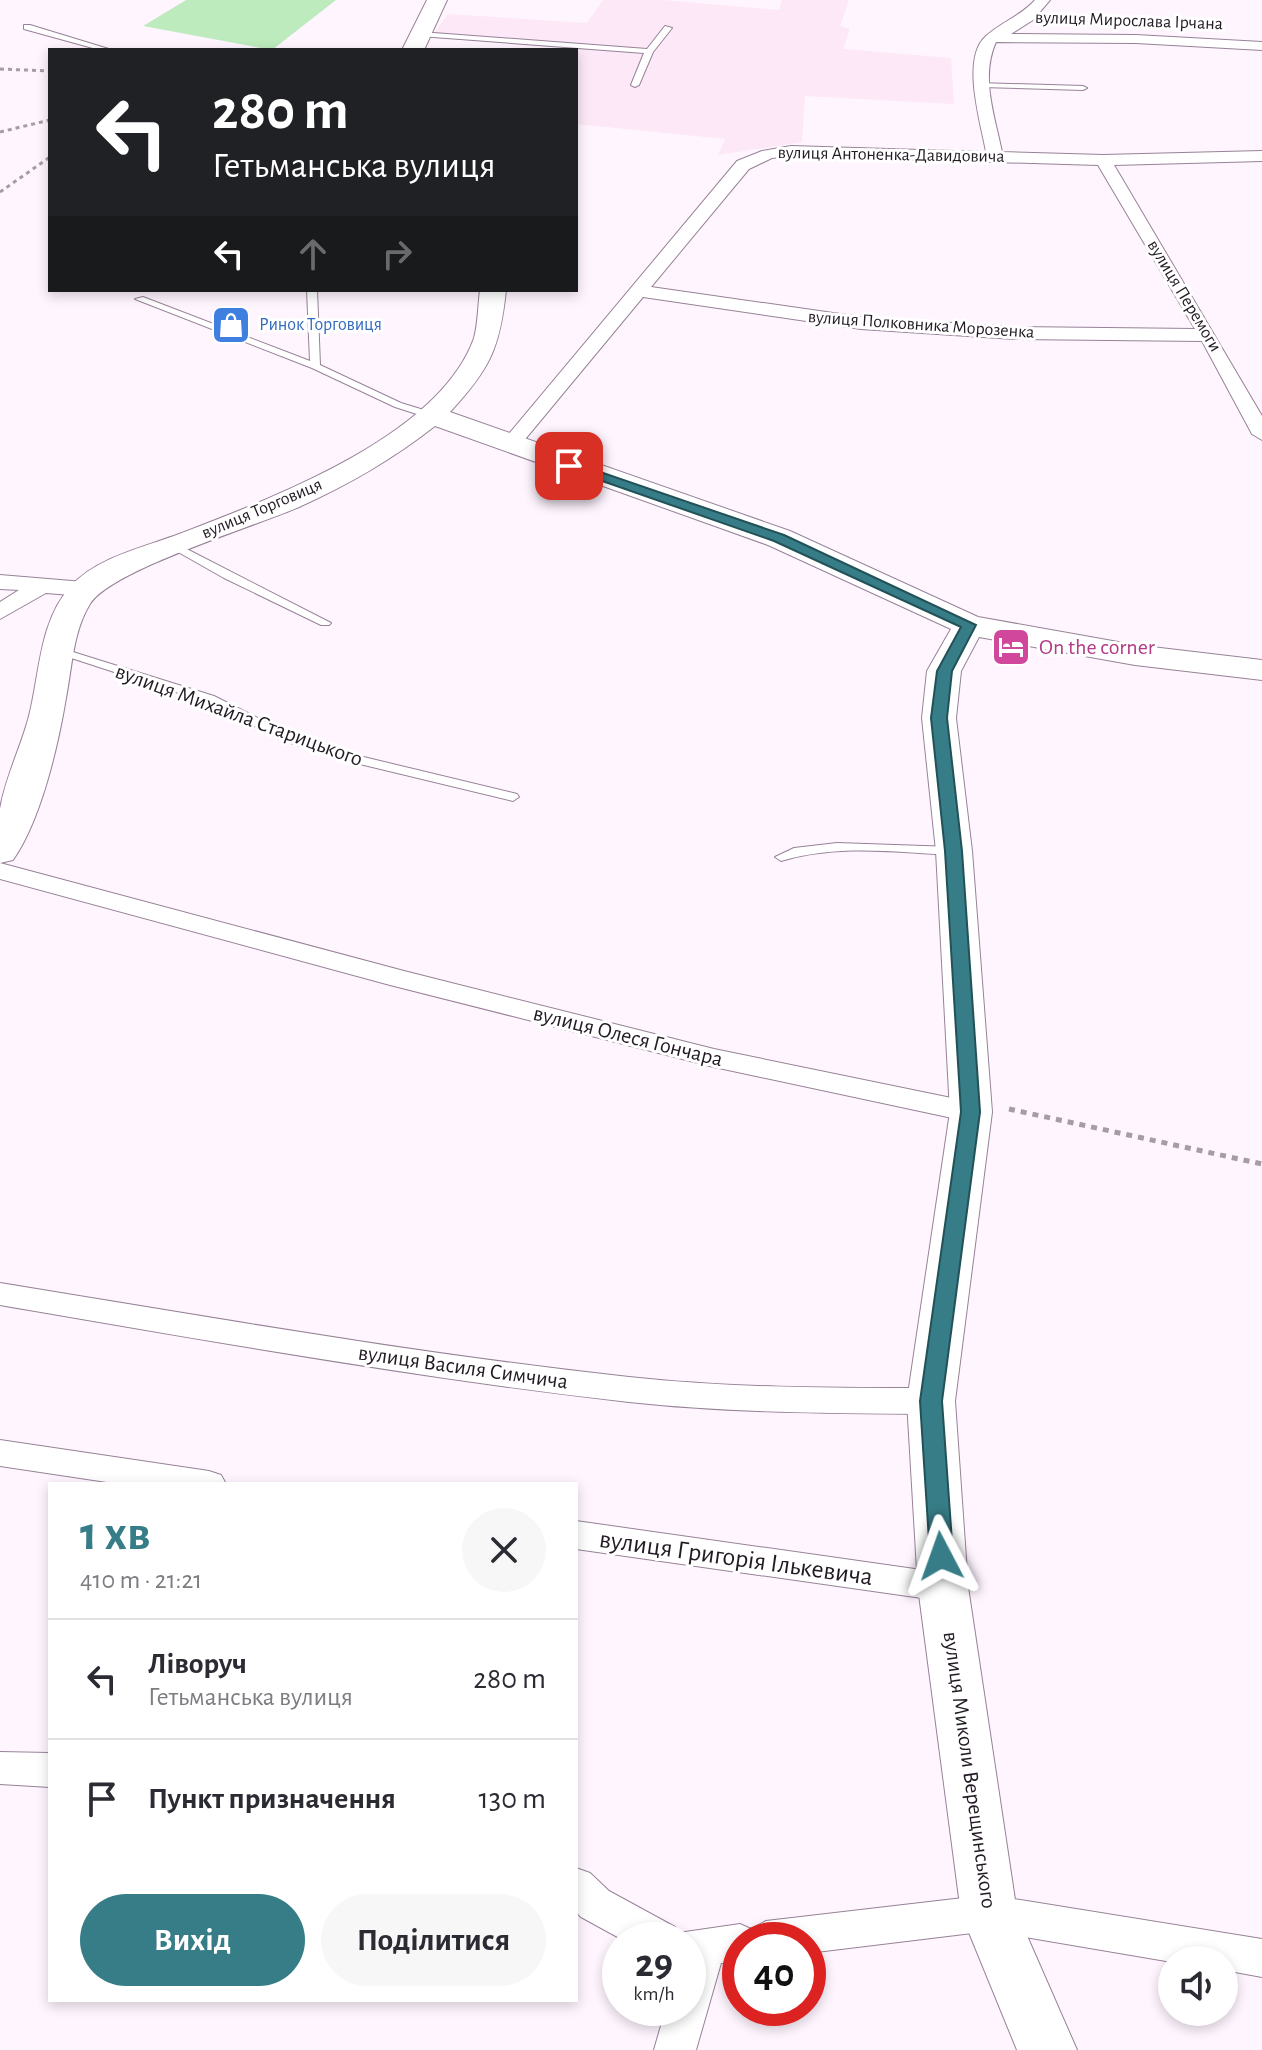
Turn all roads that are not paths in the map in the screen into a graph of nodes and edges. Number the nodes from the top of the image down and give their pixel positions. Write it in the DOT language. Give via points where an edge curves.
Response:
graph roads {
  1 [pos="437,0"];
  2 [pos="1043,0"];
  3 [pos="27,27"];
  4 [pos="668,28"];
  5 [pos="994,38"];
  6 [pos="416,42"];
  7 [pos="1262,46"];
  8 [pos="101,48"];
  9 [pos="571,48"];
  10 [pos="578,48"];
  11 [pos="649,51"];
  12 [pos="635,85"];
  13 [pos="981,85"];
  14 [pos="1083,88"];
  15 [pos="995,156"];
  16 [pos="1262,156"];
  17 [pos="1103,160"];
  18 [pos="636,290"];
  19 [pos="312,292"];
  20 [pos="493,292"];
  21 [pos="140,299"];
  22 [pos="1208,335"];
  23 [pos="315,366"];
  24 [pos="433,416"];
  25 [pos="1262,434"];
  26 [pos="510,445"];
  27 [pos="175,546"];
  28 [pos="0,582"];
  29 [pos="43,585"];
  30 [pos="84,589"];
  31 [pos="0,612"];
  32 [pos="325,623"];
  33 [pos="969,625"];
  34 [pos="60,651"];
  35 [pos="1262,670"];
  36 [pos="513,797"];
  37 [pos="954,851"];
  38 [pos="0,852"];
  39 [pos="781,857"];
  40 [pos="0,871"];
  41 [pos="971,1112"];
  42 [pos="0,1294"];
  43 [pos="931,1401"];
  44 [pos="0,1453"];
  45 [pos="196,1482"];
  46 [pos="578,1535"];
  47 [pos="943,1587"];
  48 [pos="0,1768"];
  49 [pos="48,1770"];
  50 [pos="578,1888"];
  51 [pos="989,1913"];
  52 [pos="628,1922"];
  53 [pos="826,1933"];
  54 [pos="1262,1958"];
  55 [pos="682,2026"];
  56 [pos="675,2050"];
  57 [pos="1047,2050"];
  1 -- 6 [label="street"];
  2 -- 5 [label="street" via="1028,17"];
  3 -- 8 [label="lane"];
  4 -- 11 [label="lane"];
  5 -- 7 [label="street, вулиця Мирослава Ірчана"];
  5 -- 13 [label="street" via="983,55"];
  6 -- 9 [label="lane"];
  10 -- 11 [label="lane"];
  11 -- 12 [label="lane"];
  13 -- 14 [label="lane"];
  13 -- 15 [label="street"];
  15 -- 17 [label="street, вулиця Антоненка-Давидовича"];
  15 -- 18 [label="street, вулиця Антоненка-Давидовича" via="768,154 743,165"];
  16 -- 17 [label="street, вулиця Антоненка-Давидовича"];
  17 -- 22 [label="street, вулиця Перемоги"];
  18 -- 22 [label="street, вулиця Полковника Морозенка" via="861,323 1014,333"];
  18 -- 26 [label="street, вулиця Антоненка-Давидовича"];
  19 -- 23 [label="lane"];
  20 -- 24 [label="street, вулиця Торговиця" via="495,305 483,349"];
  21 -- 23 [label="lane"];
  22 -- 25 [label="street, вулиця Перемоги"];
  23 -- 24 [label="lane"];
  24 -- 26 [label="street"];
  24 -- 27 [label="street, вулиця Торговиця" via="384,451 327,481"];
  26 -- 33 [label="street" via="779,538"];
  27 -- 30 [label="street, вулиця Торговиця"];
  27 -- 32 [label="lane"];
  28 -- 29 [label="street"];
  29 -- 30 [label="street"];
  29 -- 31 [label="street"];
  30 -- 34 [label="street" via="66,623"];
  33 -- 35 [label="street" via="1135,655"];
  33 -- 37 [label="street, вулиця Миколи Верещинського" via="944,671 939,718"];
  34 -- 36 [label="lane, вулиця Михайла Старицького" via="210,699 286,737 343,756"];
  34 -- 38 [label="street" via="20,808"];
  37 -- 39 [label="lane" via="847,848 789,851"];
  37 -- 41 [label="street, вулиця Миколи Верещинського"];
  40 -- 41 [label="street, вулиця Олеся Гончара" via="414,983 672,1047"];
  41 -- 43 [label="street, вулиця Миколи Верещинського"];
  42 -- 43 [label="street, вулиця Василя Симчича" via="391,1359 631,1390 779,1400"];
  43 -- 47 [label="street, вулиця Миколи Верещинського"];
  44 -- 45 [label="street"];
  46 -- 47 [label="street, вулиця Григорія Ількевича"];
  47 -- 51 [label="street, вулиця Миколи Верещинського"];
  48 -- 49 [label="street"];
  50 -- 52 [label="street"];
  51 -- 53 [label="street"];
  51 -- 54 [label="street"];
  51 -- 57 [label="street, вулиця Миколи Верещинського"];
  55 -- 56 [label="street"];
}
